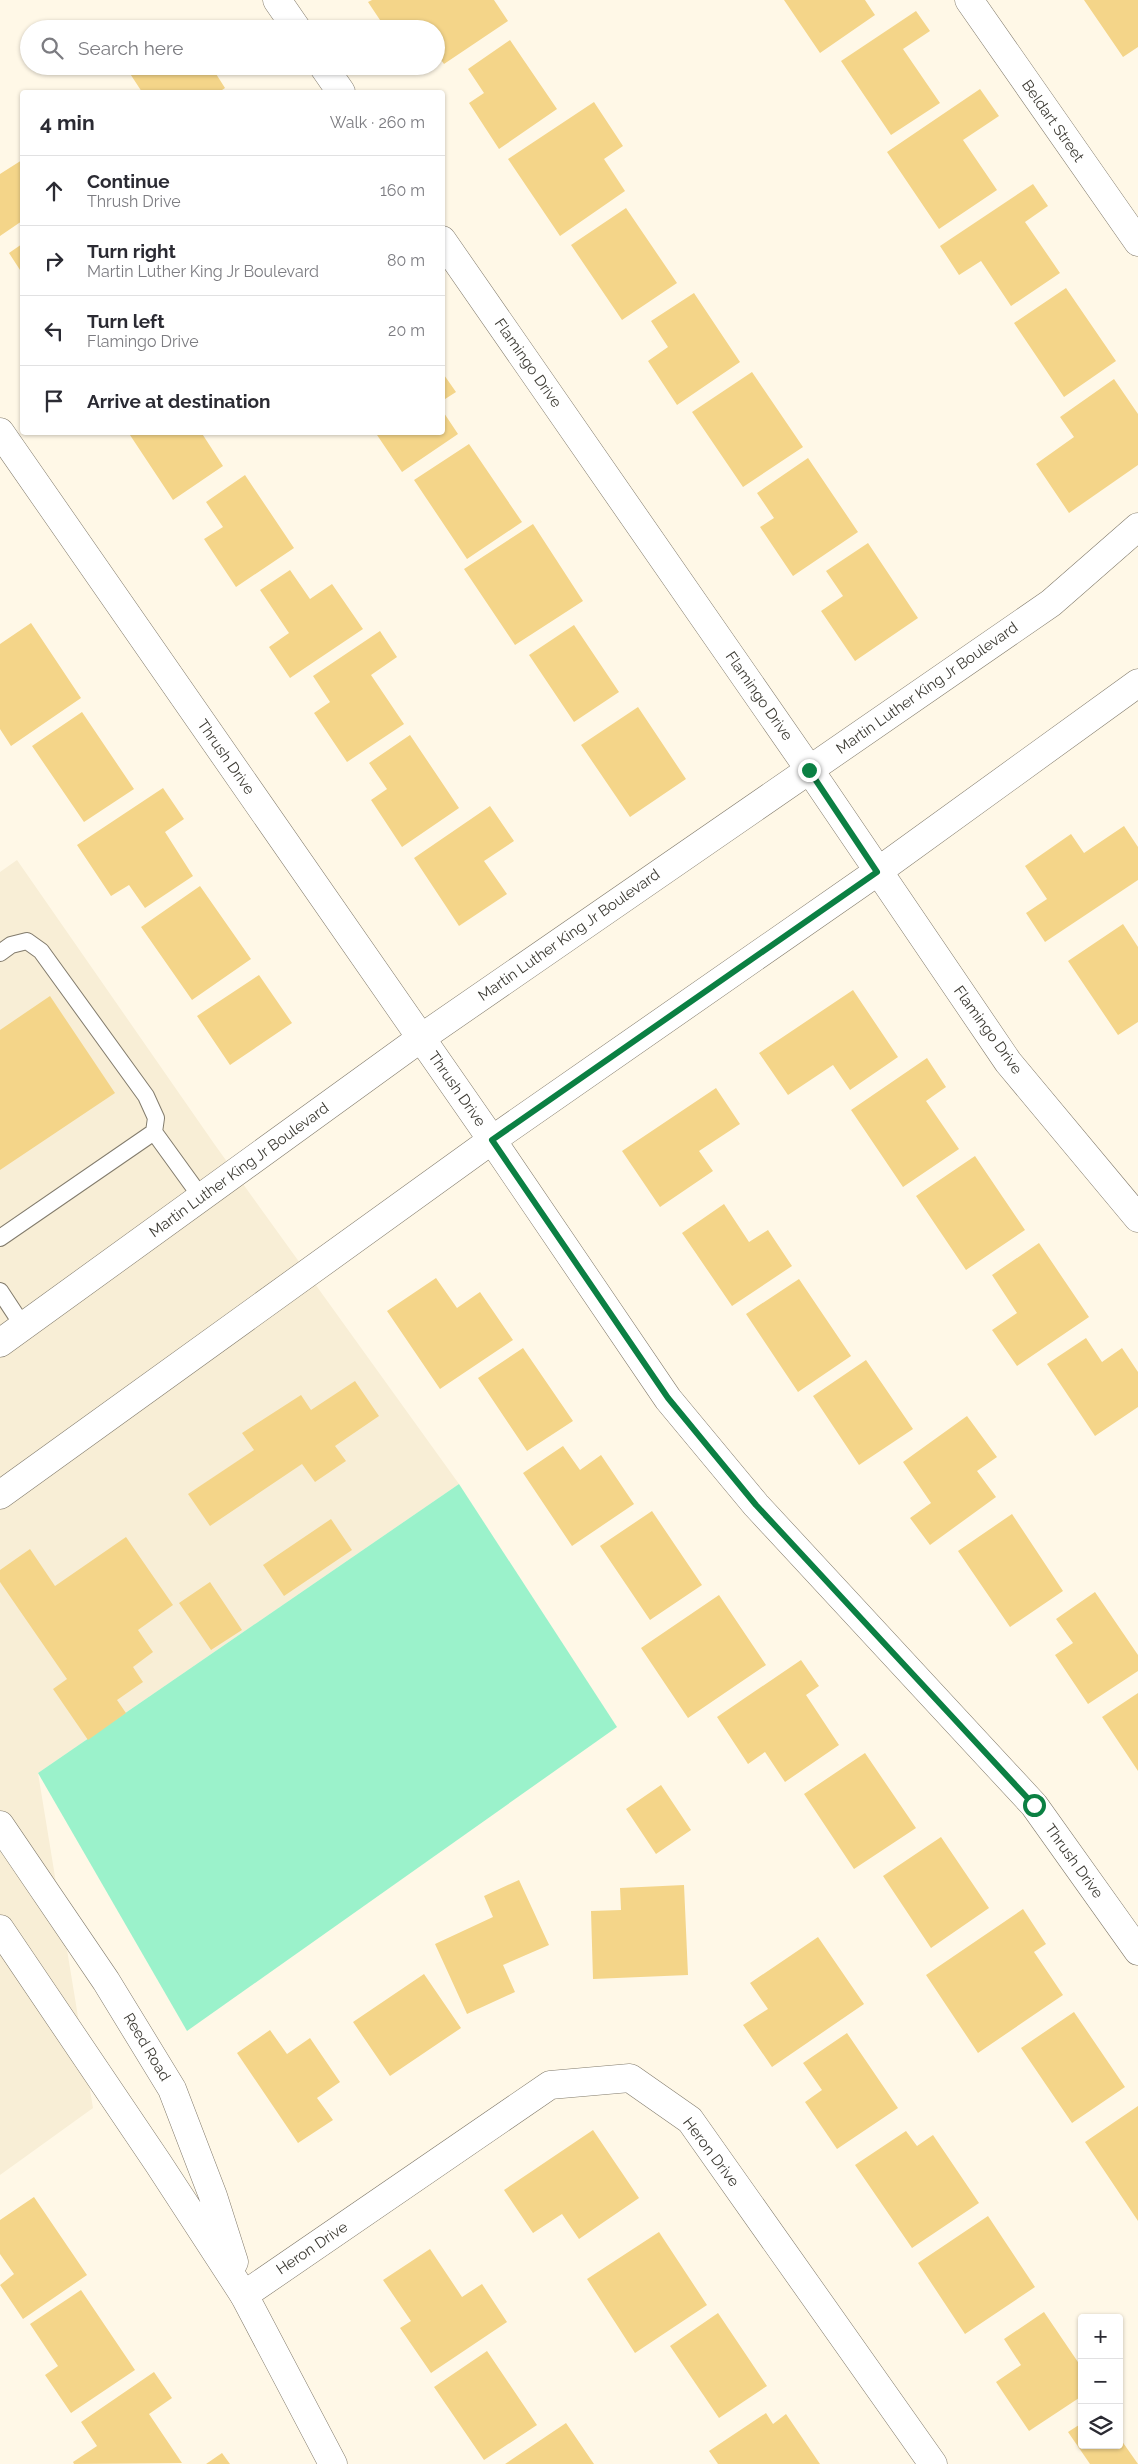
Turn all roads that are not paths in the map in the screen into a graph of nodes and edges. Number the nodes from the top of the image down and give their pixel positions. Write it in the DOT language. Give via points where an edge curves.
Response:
graph roads {
  1 [pos="277,0"];
  2 [pos="969,0"];
  3 [pos="290,20"];
  4 [pos="329,75"];
  5 [pos="340,90"];
  6 [pos="1138,242"];
  7 [pos="445,244"];
  8 [pos="0,432"];
  9 [pos="1138,527"];
  10 [pos="1138,683"];
  11 [pos="809,770"];
  12 [pos="877,872"];
  13 [pos="0,953"];
  14 [pos="421,1038"];
  15 [pos="154,1132"];
  16 [pos="492,1140"];
  17 [pos="201,1197"];
  18 [pos="1138,1218"];
  19 [pos="0,1238"];
  20 [pos="0,1291"];
  21 [pos="23,1326"];
  22 [pos="0,1343"];
  23 [pos="0,1495"];
  24 [pos="0,1825"];
  25 [pos="0,1929"];
  26 [pos="1138,1951"];
  27 [pos="244,2295"];
  28 [pos="333,2464"];
  29 [pos="933,2464"];
  1 -- 3 [label="street"];
  2 -- 6 [label="street, Beldart Street"];
  4 -- 5 [label="street"];
  7 -- 11 [label="street, Flamingo Drive"];
  8 -- 14 [label="street, Thrush Drive"];
  9 -- 11 [label="street, Martin Luther King Jr Boulevard" via="1051,603"];
  10 -- 12 [label="street"];
  11 -- 12 [label="street, Flamingo Drive"];
  11 -- 14 [label="street, Martin Luther King Jr Boulevard"];
  12 -- 16 [label="street"];
  12 -- 18 [label="street, Flamingo Drive" via="1008,1062"];
  13 -- 15 [label="lane" via="27,941 41,951 146,1096 156,1118"];
  14 -- 16 [label="street, Thrush Drive"];
  14 -- 17 [label="street, Martin Luther King Jr Boulevard"];
  15 -- 17 [label="lane"];
  15 -- 19 [label="lane"];
  16 -- 23 [label="street"];
  16 -- 26 [label="street, Thrush Drive" via="668,1398 756,1505 1034,1805"];
  17 -- 21 [label="street, Martin Luther King Jr Boulevard"];
  20 -- 21 [label="lane"];
  21 -- 22 [label="street, Martin Luther King Jr Boulevard"];
  24 -- 27 [label="street, Reed Road" via="106,1981 172,2089 213,2196"];
  25 -- 27 [label="street, Reed Road"];
  27 -- 28 [label="street, Reed Road"];
  27 -- 29 [label="street, Heron Drive" via="550,2085 630,2078 690,2120"];
}
